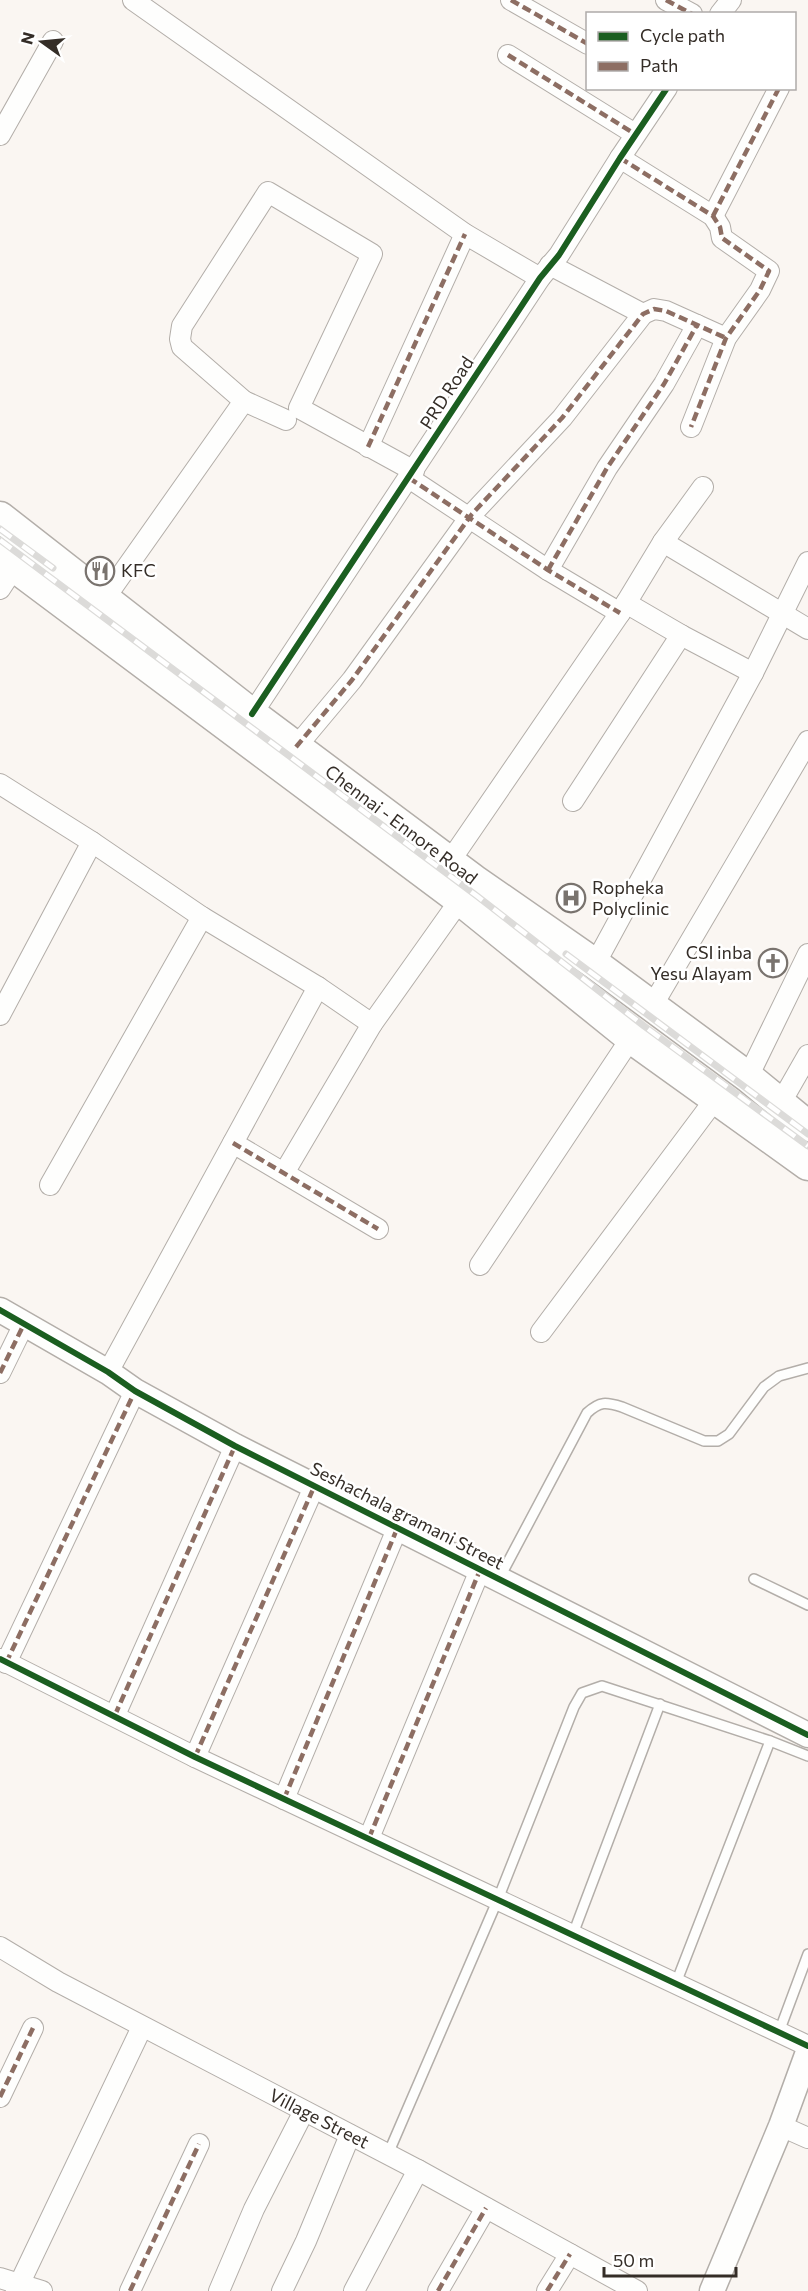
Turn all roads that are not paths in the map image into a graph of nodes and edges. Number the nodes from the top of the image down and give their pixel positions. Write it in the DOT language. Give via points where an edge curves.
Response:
graph roads {
  1 [pos="133,0"];
  2 [pos="512,0"];
  3 [pos="666,0"];
  4 [pos="731,0"];
  5 [pos="688,12"];
  6 [pos="722,12"];
  7 [pos="53,41"];
  8 [pos="586,43"];
  9 [pos="508,55"];
  10 [pos="664,90"];
  11 [pos="777,90"];
  12 [pos="635,134"];
  13 [pos="0,135"];
  14 [pos="620,158"];
  15 [pos="713,216"];
  16 [pos="465,234"];
  17 [pos="545,272"];
  18 [pos="643,314"];
  19 [pos="697,325"];
  20 [pos="726,339"];
  21 [pos="244,401"];
  22 [pos="286,420"];
  23 [pos="691,427"];
  24 [pos="368,447"];
  25 [pos="411,474"];
  26 [pos="703,487"];
  27 [pos="0,517"];
  28 [pos="469,518"];
  29 [pos="663,542"];
  30 [pos="808,562"];
  31 [pos="5,570"];
  32 [pos="548,570"];
  33 [pos="105,598"];
  34 [pos="623,608"];
  35 [pos="781,613"];
  36 [pos="808,629"];
  37 [pos="681,636"];
  38 [pos="753,673"];
  39 [pos="252,714"];
  40 [pos="808,741"];
  41 [pos="296,747"];
  42 [pos="0,784"];
  43 [pos="573,801"];
  44 [pos="92,842"];
  45 [pos="450,861"];
  46 [pos="460,900"];
  47 [pos="202,917"];
  48 [pos="808,954"];
  49 [pos="595,964"];
  50 [pos="318,987"];
  51 [pos="651,1008"];
  52 [pos="0,1016"];
  53 [pos="372,1024"];
  54 [pos="631,1038"];
  55 [pos="808,1055"];
  56 [pos="748,1077"];
  57 [pos="716,1098"];
  58 [pos="780,1104"];
  59 [pos="808,1126"];
  60 [pos="233,1143"];
  61 [pos="808,1165"];
  62 [pos="284,1173"];
  63 [pos="50,1185"];
  64 [pos="378,1229"];
  65 [pos="480,1264"];
  66 [pos="0,1310"];
  67 [pos="24,1324"];
  68 [pos="541,1332"];
  69 [pos="808,1368"];
  70 [pos="108,1372"];
  71 [pos="0,1373"];
  72 [pos="135,1391"];
  73 [pos="235,1446"];
  74 [pos="314,1487"];
  75 [pos="397,1529"];
  76 [pos="489,1574"];
  77 [pos="754,1579"];
  78 [pos="808,1605"];
  79 [pos="3,1661"];
  80 [pos="660,1704"];
  81 [pos="115,1715"];
  82 [pos="808,1735"];
  83 [pos="770,1741"];
  84 [pos="808,1756"];
  85 [pos="195,1757"];
  86 [pos="284,1799"];
  87 [pos="369,1838"];
  88 [pos="498,1899"];
  89 [pos="573,1934"];
  90 [pos="0,1947"];
  91 [pos="808,1954"];
  92 [pos="676,1983"];
  93 [pos="142,2027"];
  94 [pos="33,2028"];
  95 [pos="778,2032"];
  96 [pos="808,2046"];
  97 [pos="808,2052"];
  98 [pos="0,2097"];
  99 [pos="304,2111"];
  100 [pos="781,2126"];
  101 [pos="350,2135"];
  102 [pos="807,2135"];
  103 [pos="199,2144"];
  104 [pos="388,2154"];
  105 [pos="418,2170"];
  106 [pos="486,2208"];
  107 [pos="570,2254"];
  108 [pos="0,2278"];
  109 [pos="19,2287"];
  110 [pos="42,2291"];
  111 [pos="130,2291"];
  112 [pos="219,2291"];
  113 [pos="282,2291"];
  114 [pos="354,2291"];
  115 [pos="438,2291"];
  116 [pos="547,2291"];
  117 [pos="637,2291"];
  118 [pos="712,2291"];
  1 -- 16 [label="street"];
  2 -- 8 [label="street"];
  3 -- 5 [label="street"];
  4 -- 6 [label="street"];
  7 -- 13 [label="street"];
  9 -- 12 [label="street"];
  10 -- 12 [label="street, PRD Road"];
  11 -- 15 [label="street"];
  12 -- 14 [label="street, PRD Road"];
  14 -- 15 [label="street"];
  14 -- 17 [label="street, PRD Road"];
  15 -- 20 [label="street" via="722,238 769,271"];
  16 -- 17 [label="street"];
  16 -- 24 [label="street"];
  17 -- 18 [label="street"];
  17 -- 25 [label="street, PRD Road"];
  18 -- 19 [label="street" via="654,309 666,311"];
  18 -- 28 [label="street" via="562,418"];
  19 -- 20 [label="street"];
  19 -- 32 [label="street"];
  20 -- 23 [label="street"];
  21 -- 22 [label="street"];
  21 -- 24 [label="street" via="182,347 180,339 182,326 268,192 372,254 298,408"];
  21 -- 33 [label="street"];
  24 -- 25 [label="street"];
  25 -- 28 [label="street"];
  25 -- 39 [label="street, PRD Road"];
  26 -- 29 [label="street"];
  27 -- 33 [label="main road, Chennai - Ennore Road"];
  28 -- 32 [label="street"];
  28 -- 41 [label="street" via="352,680"];
  29 -- 34 [label="street"];
  29 -- 35 [label="street"];
  30 -- 35 [label="street"];
  31 -- 46 [label="main road, Chennai - Ennore Road"];
  32 -- 34 [label="street"];
  33 -- 39 [label="main road, Chennai - Ennore Road"];
  34 -- 37 [label="street"];
  34 -- 45 [label="street"];
  35 -- 36 [label="street"];
  35 -- 38 [label="street"];
  37 -- 38 [label="street"];
  37 -- 43 [label="street"];
  38 -- 49 [label="street"];
  39 -- 41 [label="main road, Chennai - Ennore Road"];
  40 -- 51 [label="street"];
  41 -- 45 [label="main road, Chennai - Ennore Road"];
  42 -- 44 [label="street"];
  44 -- 47 [label="street"];
  44 -- 52 [label="street"];
  45 -- 49 [label="main road, Chennai - Ennore Road"];
  46 -- 53 [label="street"];
  46 -- 54 [label="main road, Chennai - Ennore Road"];
  47 -- 50 [label="street"];
  47 -- 63 [label="street"];
  48 -- 56 [label="street"];
  49 -- 51 [label="main road, Chennai - Ennore Road"];
  50 -- 53 [label="street"];
  50 -- 60 [label="street"];
  51 -- 56 [label="main road, Chennai - Ennore Road"];
  53 -- 62 [label="street"];
  54 -- 57 [label="main road, Chennai - Ennore Road"];
  54 -- 65 [label="street"];
  55 -- 58 [label="street"];
  56 -- 58 [label="main road, Chennai - Ennore Road"];
  57 -- 61 [label="main road, Chennai - Ennore Road"];
  57 -- 68 [label="street"];
  58 -- 59 [label="main road, Chennai - Ennore Road"];
  60 -- 62 [label="street"];
  60 -- 70 [label="street"];
  62 -- 64 [label="street"];
  66 -- 67 [label="street, Seshachala gramani Street"];
  67 -- 70 [label="street, Seshachala gramani Street"];
  67 -- 71 [label="street"];
  69 -- 76 [label="lane" via="779,1376 764,1387 729,1434 718,1441 704,1442 622,1407 598,1403 587,1413"];
  70 -- 72 [label="street, Seshachala gramani Street"];
  72 -- 73 [label="street, Seshachala gramani Street"];
  72 -- 79 [label="street"];
  73 -- 74 [label="street, Seshachala gramani Street"];
  73 -- 81 [label="street"];
  74 -- 75 [label="street, Seshachala gramani Street"];
  74 -- 85 [label="street"];
  75 -- 76 [label="street, Seshachala gramani Street"];
  75 -- 86 [label="street"];
  76 -- 82 [label="street, Seshachala gramani Street"];
  76 -- 87 [label="street"];
  77 -- 78 [label="lane"];
  79 -- 81 [label="street"];
  80 -- 83 [label="lane"];
  80 -- 88 [label="lane" via="602,1686 582,1693"];
  80 -- 89 [label="lane"];
  81 -- 85 [label="street"];
  83 -- 84 [label="lane"];
  83 -- 92 [label="lane"];
  85 -- 86 [label="street"];
  86 -- 87 [label="street"];
  87 -- 88 [label="street"];
  88 -- 89 [label="street"];
  88 -- 104 [label="lane"];
  89 -- 92 [label="street"];
  90 -- 93 [label="street, Village Street"];
  91 -- 95 [label="lane"];
  92 -- 95 [label="street"];
  93 -- 99 [label="street, Village Street"];
  93 -- 109 [label="street"];
  94 -- 98 [label="street"];
  95 -- 96 [label="street"];
  97 -- 100 [label="street"];
  99 -- 101 [label="street, Village Street"];
  99 -- 112 [label="street" via="254,2209"];
  100 -- 102 [label="street"];
  100 -- 118 [label="street"];
  101 -- 104 [label="street, Village Street"];
  101 -- 113 [label="street"];
  103 -- 111 [label="street"];
  104 -- 105 [label="street, Village Street"];
  105 -- 106 [label="street, Village Street"];
  105 -- 114 [label="street"];
  106 -- 107 [label="street, Village Street"];
  106 -- 115 [label="street"];
  107 -- 116 [label="street"];
  107 -- 117 [label="street, Village Street"];
  108 -- 109 [label="street"];
  109 -- 110 [label="street"];
}
